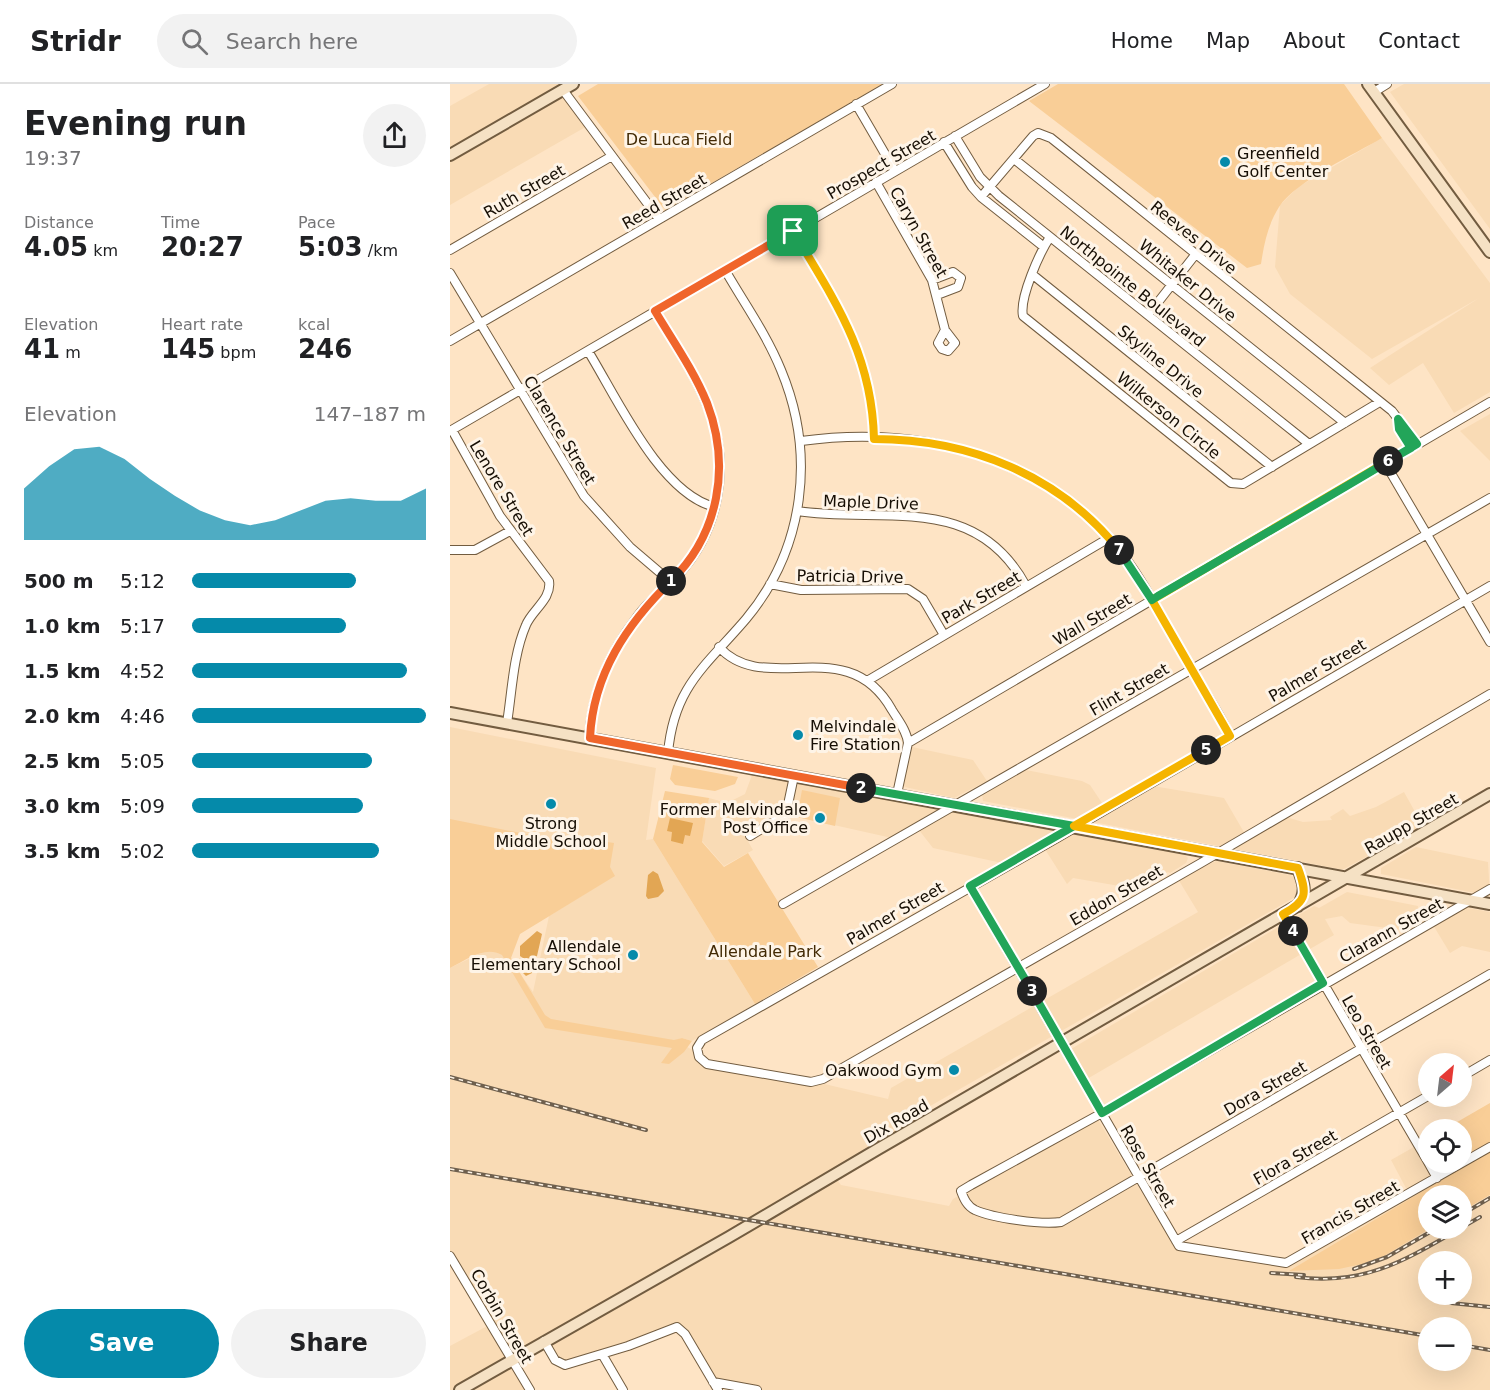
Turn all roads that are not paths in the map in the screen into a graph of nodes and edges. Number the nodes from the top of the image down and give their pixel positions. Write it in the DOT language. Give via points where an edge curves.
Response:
graph roads {
  1 [pos="892,84"];
  2 [pos="1045,84"];
  3 [pos="1387,84"];
  4 [pos="568,87"];
  5 [pos="1371,88"];
  6 [pos="856,104"];
  7 [pos="956,136"];
  8 [pos="945,142"];
  9 [pos="450,155"];
  10 [pos="612,156"];
  11 [pos="1014,159"];
  12 [pos="895,171"];
  13 [pos="876,182"];
  14 [pos="991,188"];
  15 [pos="981,197"];
  16 [pos="659,219"];
  17 [pos="793,231"];
  18 [pos="1050,237"];
  19 [pos="1044,247"];
  20 [pos="450,250"];
  21 [pos="1490,252"];
  22 [pos="1195,255"];
  23 [pos="725,270"];
  24 [pos="450,273"];
  25 [pos="1033,275"];
  26 [pos="932,280"];
  27 [pos="1172,285"];
  28 [pos="937,295"];
  29 [pos="655,311"];
  30 [pos="1148,315"];
  31 [pos="480,323"];
  32 [pos="945,330"];
  33 [pos="450,341"];
  34 [pos="588,351"];
  35 [pos="521,390"];
  36 [pos="1490,402"];
  37 [pos="1378,403"];
  38 [pos="1345,423"];
  39 [pos="451,430"];
  40 [pos="874,439"];
  41 [pos="801,441"];
  42 [pos="1309,444"];
  43 [pos="1414,446"];
  44 [pos="1385,463"];
  45 [pos="1272,467"];
  46 [pos="1490,498"];
  47 [pos="715,507"];
  48 [pos="797,511"];
  49 [pos="510,531"];
  50 [pos="1425,534"];
  51 [pos="1109,538"];
  52 [pos="450,550"];
  53 [pos="671,582"];
  54 [pos="770,584"];
  55 [pos="1026,586"];
  56 [pos="1490,586"];
  57 [pos="1152,600"];
  58 [pos="1465,601"];
  59 [pos="944,635"];
  60 [pos="1490,642"];
  61 [pos="718,647"];
  62 [pos="1190,669"];
  63 [pos="867,681"];
  64 [pos="1490,694"];
  65 [pos="450,713"];
  66 [pos="507,723"];
  67 [pos="1230,736"];
  68 [pos="590,738"];
  69 [pos="908,743"];
  70 [pos="668,753"];
  71 [pos="795,776"];
  72 [pos="897,794"];
  73 [pos="1490,794"];
  74 [pos="954,804"];
  75 [pos="1074,826"];
  76 [pos="750,836"];
  77 [pos="1216,854"];
  78 [pos="1298,868"];
  79 [pos="1346,877"];
  80 [pos="970,886"];
  81 [pos="1490,889"];
  82 [pos="1468,900"];
  83 [pos="783,904"];
  84 [pos="1490,904"];
  85 [pos="1298,906"];
  86 [pos="1283,914"];
  87 [pos="1018,966"];
  88 [pos="1490,974"];
  89 [pos="1323,983"];
  90 [pos="1061,1043"];
  91 [pos="1361,1048"];
  92 [pos="1490,1060"];
  93 [pos="1472,1071"];
  94 [pos="816,1082"];
  95 [pos="1418,1102"];
  96 [pos="1102,1113"];
  97 [pos="1398,1113"];
  98 [pos="1418,1146"];
  99 [pos="1490,1147"];
  100 [pos="1434,1173"];
  101 [pos="1138,1177"];
  102 [pos="1437,1178"];
  103 [pos="1052,1224"];
  104 [pos="1176,1241"];
  105 [pos="450,1256"];
  106 [pos="544,1341"];
  107 [pos="602,1354"];
  108 [pos="512,1360"];
  109 [pos="713,1382"];
  110 [pos="460,1390"];
  111 [pos="530,1390"];
  112 [pos="623,1390"];
  113 [pos="718,1390"];
  114 [pos="757,1390"];
  1 -- 6 [label="street, Reed Street"];
  2 -- 7 [label="street, Prospect Street"];
  3 -- 5 [label="street"];
  4 -- 9 [label="main road"];
  4 -- 10 [label="street"];
  5 -- 21 [label="main road"];
  6 -- 12 [label="street"];
  6 -- 16 [label="street, Reed Street"];
  7 -- 8 [label="street, Prospect Street"];
  7 -- 14 [label="street, Northpointe Boulevard"];
  8 -- 12 [label="street, Prospect Street"];
  8 -- 15 [label="street, Northpointe Boulevard"];
  10 -- 16 [label="street"];
  10 -- 20 [label="street, Ruth Street"];
  11 -- 14 [label="street, Reeves Drive"];
  11 -- 22 [label="street, Reeves Drive" via="1033,136 1043,134"];
  11 -- 27 [label="street, Whitaker Drive"];
  12 -- 13 [label="street, Prospect Street"];
  13 -- 17 [label="street, Prospect Street"];
  13 -- 26 [label="street, Caryn Street"];
  14 -- 15 [label="street, Reeves Drive"];
  14 -- 18 [label="street, Northpointe Boulevard"];
  15 -- 19 [label="street, Northpointe Boulevard"];
  16 -- 31 [label="street, Reed Street"];
  17 -- 23 [label="street, Prospect Street"];
  17 -- 40 [label="street" via="843,316 860,355 870,387"];
  18 -- 19 [label="street, Wilkerson Circle"];
  18 -- 30 [label="street, Northpointe Boulevard"];
  19 -- 25 [label="street, Wilkerson Circle"];
  22 -- 27 [label="street"];
  22 -- 37 [label="street, Reeves Drive"];
  23 -- 29 [label="street, Prospect Street"];
  23 -- 41 [label="street" via="781,368"];
  24 -- 31 [label="street, Clarence Street"];
  25 -- 45 [label="street, Skyline Drive"];
  25 -- 45 [label="street, Wilkerson Circle" via="1022,304 1023,316 1231,483 1243,484"];
  26 -- 28 [label="street, Caryn Street"];
  26 -- 28 [label="street" via="953,272 961,278 958,287"];
  27 -- 30 [label="street"];
  27 -- 38 [label="street, Whitaker Drive"];
  28 -- 32 [label="street, Caryn Street"];
  29 -- 34 [label="street, Prospect Street"];
  29 -- 47 [label="street" via="699,386 712,418 720,465"];
  30 -- 42 [label="street, Northpointe Boulevard"];
  31 -- 33 [label="street, Reed Street"];
  31 -- 35 [label="street, Clarence Street"];
  34 -- 35 [label="street, Prospect Street"];
  34 -- 47 [label="street" via="653,457 690,495"];
  35 -- 39 [label="street, Prospect Street"];
  35 -- 53 [label="street, Clarence Street" via="594,508 630,547"];
  36 -- 43 [label="street, Wall Street"];
  37 -- 38 [label="street, Wilkerson Circle"];
  37 -- 43 [label="street, Reeves Drive" via="1398,419"];
  38 -- 42 [label="street, Wilkerson Circle"];
  39 -- 49 [label="street, Lenore Street"];
  40 -- 41 [label="street"];
  40 -- 51 [label="street" via="940,444 1006,464 1063,495"];
  41 -- 48 [label="street" via="802,477"];
  42 -- 45 [label="street, Wilkerson Circle"];
  43 -- 44 [label="street, Wall Street"];
  44 -- 50 [label="street"];
  44 -- 57 [label="street, Wall Street"];
  46 -- 50 [label="street, Flint Street"];
  47 -- 53 [label="street" via="699,546"];
  48 -- 54 [label="street" via="788,548"];
  48 -- 55 [label="street, Maple Drive" via="905,514 948,523 997,548"];
  49 -- 52 [label="street" via="475,550"];
  49 -- 66 [label="street, Lenore Street" via="546,576 550,587 522,634"];
  50 -- 58 [label="street"];
  50 -- 62 [label="street, Flint Street"];
  51 -- 55 [label="street, Park Street"];
  51 -- 57 [label="street"];
  53 -- 68 [label="street" via="638,615 615,651 596,694"];
  54 -- 59 [label="street, Patricia Drive" via="801,590 908,589 923,599"];
  54 -- 61 [label="street" via="747,617"];
  55 -- 59 [label="street, Park Street"];
  56 -- 58 [label="street, Palmer Street"];
  57 -- 62 [label="street"];
  57 -- 69 [label="street, Wall Street"];
  58 -- 60 [label="street"];
  58 -- 67 [label="street, Palmer Street"];
  59 -- 63 [label="street, Park Street"];
  61 -- 63 [label="street" via="732,660 748,666 832,667"];
  61 -- 70 [label="street" via="683,696 672,724"];
  62 -- 67 [label="street"];
  62 -- 74 [label="street, Flint Street"];
  63 -- 69 [label="street" via="889,705"];
  64 -- 77 [label="street, Eddon Street"];
  65 -- 66 [label="main road"];
  66 -- 68 [label="main road"];
  67 -- 75 [label="street, Palmer Street"];
  68 -- 70 [label="main road"];
  69 -- 72 [label="street"];
  70 -- 71 [label="main road"];
  71 -- 72 [label="main road"];
  71 -- 76 [label="street" via="786,814"];
  72 -- 74 [label="main road"];
  73 -- 79 [label="main road, Raupp Street"];
  74 -- 75 [label="main road"];
  74 -- 83 [label="street, Flint Street"];
  75 -- 77 [label="main road"];
  75 -- 80 [label="street, Palmer Street"];
  77 -- 78 [label="main road"];
  77 -- 87 [label="street, Eddon Street"];
  78 -- 79 [label="main road"];
  78 -- 85 [label="main road" via="1305,887"];
  79 -- 82 [label="main road"];
  79 -- 85 [label="main road, Dix Road"];
  80 -- 87 [label="street, Rose Street"];
  80 -- 94 [label="street, Palmer Street" via="702,1040 697,1053 707,1064"];
  81 -- 82 [label="street, Clarann Street"];
  82 -- 84 [label="main road"];
  82 -- 89 [label="street, Clarann Street"];
  85 -- 86 [label="main road, Dix Road"];
  86 -- 89 [label="street, Leo Street"];
  86 -- 90 [label="main road, Dix Road"];
  87 -- 90 [label="street, Rose Street"];
  87 -- 94 [label="street, Eddon Street"];
  88 -- 91 [label="street, Dora Street"];
  89 -- 91 [label="street, Leo Street"];
  89 -- 96 [label="street, Clarann Street"];
  90 -- 96 [label="street, Rose Street"];
  90 -- 106 [label="main road, Dix Road"];
  91 -- 97 [label="street, Leo Street"];
  91 -- 101 [label="street, Dora Street"];
  92 -- 93 [label="street"];
  95 -- 97 [label="street, Flora Street"];
  96 -- 101 [label="street, Rose Street"];
  96 -- 103 [label="street, Clarann Street" via="961,1191 974,1209"];
  97 -- 98 [label="street, Leo Street"];
  97 -- 104 [label="street, Flora Street"];
  99 -- 102 [label="street, Francis Street"];
  100 -- 102 [label="street, Leo Street"];
  101 -- 103 [label="street, Dora Street"];
  101 -- 104 [label="street, Rose Street"];
  102 -- 104 [label="street, Francis Street" via="1284,1264 1184,1248"];
  105 -- 108 [label="street, Corbin Street"];
  106 -- 107 [label="street" via="562,1365"];
  106 -- 108 [label="main road, Dix Road"];
  107 -- 109 [label="street" via="667,1329 681,1328"];
  107 -- 112 [label="street"];
  108 -- 110 [label="main road, Dix Road"];
  108 -- 111 [label="street, Corbin Street"];
  109 -- 113 [label="street"];
  109 -- 114 [label="street"];
}
